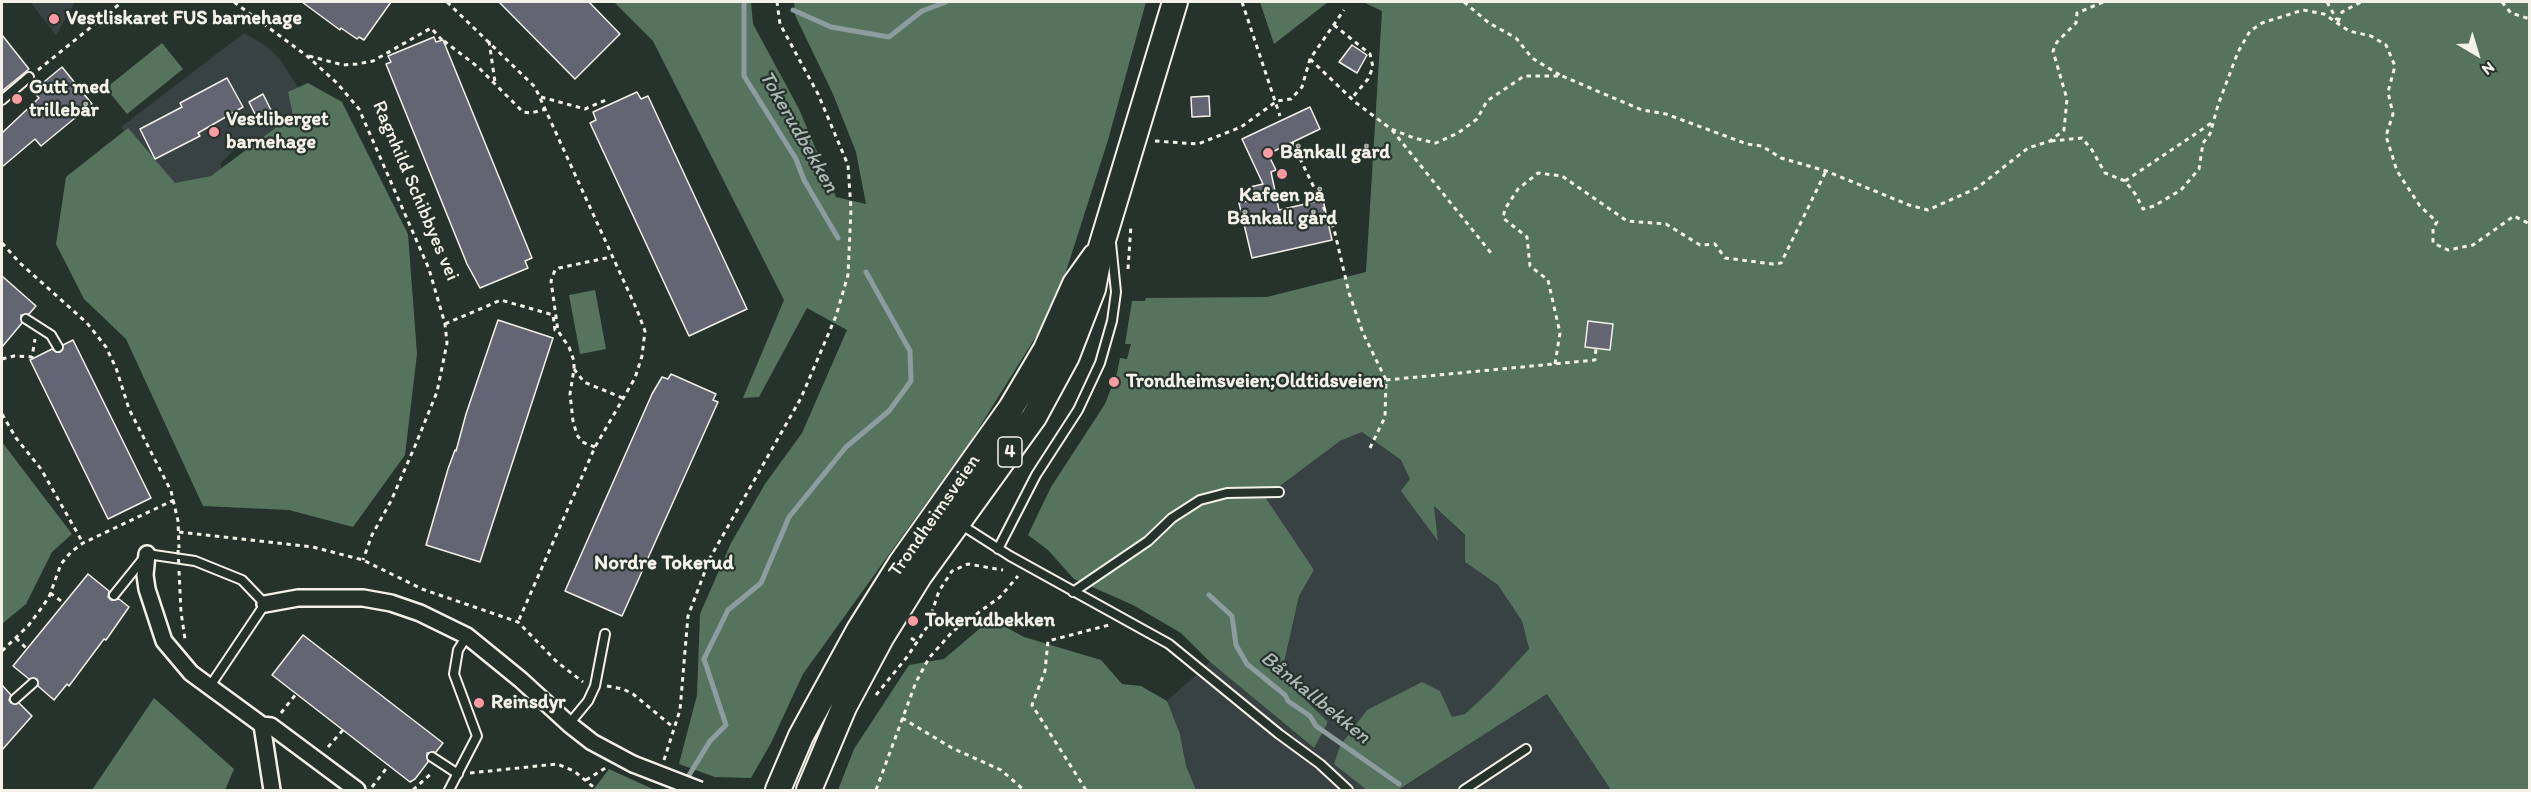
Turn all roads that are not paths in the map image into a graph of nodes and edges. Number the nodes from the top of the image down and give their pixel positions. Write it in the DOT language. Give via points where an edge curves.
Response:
graph roads {
  1 [pos="1175,2"];
  2 [pos="29,77"];
  3 [pos="2,100"];
  4 [pos="1109,223"];
  5 [pos="26,319"];
  6 [pos="58,347"];
  7 [pos="1279,492"];
  8 [pos="949,516"];
  9 [pos="998,549"];
  10 [pos="147,554"];
  11 [pos="1073,592"];
  12 [pos="114,595"];
  13 [pos="265,604"];
  14 [pos="605,634"];
  15 [pos="467,636"];
  16 [pos="33,683"];
  17 [pos="210,686"];
  18 [pos="15,699"];
  19 [pos="569,724"];
  20 [pos="267,725"];
  21 [pos="1526,749"];
  22 [pos="432,757"];
  23 [pos="458,774"];
  24 [pos="272,790"];
  25 [pos="357,790"];
  26 [pos="449,790"];
  27 [pos="700,790"];
  28 [pos="778,790"];
  29 [pos="809,790"];
  30 [pos="1348,790"];
  31 [pos="1464,790"];
  1 -- 4 [label="highway, Trondheimsveien / 4"];
  2 -- 3 [label="lane"];
  4 -- 8 [label="highway, Trondheimsveien / 4" via="1083,318 1050,390 1015,446"];
  4 -- 9 [label="lane" via="1116,292 1107,342 1078,410 1036,475"];
  5 -- 6 [label="lane" via="51,335"];
  7 -- 11 [label="lane" via="1227,493 1200,500"];
  8 -- 9 [label="lane"];
  8 -- 28 [label="highway, Trondheimsveien / 4" via="901,563 859,630 801,736"];
  8 -- 29 [label="highway, Trondheimsveien / 4" via="863,668"];
  9 -- 11 [label="lane"];
  10 -- 12 [label="lane"];
  10 -- 13 [label="lane" via="219,569 243,580"];
  10 -- 17 [label="street" via="147,589 164,640 191,674"];
  11 -- 30 [label="lane" via="1170,644"];
  13 -- 15 [label="street" via="298,598 363,598 420,613"];
  13 -- 17 [label="lane"];
  14 -- 19 [label="lane" via="595,686"];
  15 -- 19 [label="street"];
  15 -- 23 [label="lane" via="458,650 454,674 477,736"];
  16 -- 18 [label="lane"];
  17 -- 20 [label="street"];
  19 -- 27 [label="street, bridge" via="633,764"];
  20 -- 24 [label="street"];
  20 -- 25 [label="street"];
  21 -- 31 [label="lane"];
  22 -- 23 [label="lane"];
  23 -- 26 [label="lane"];
}
